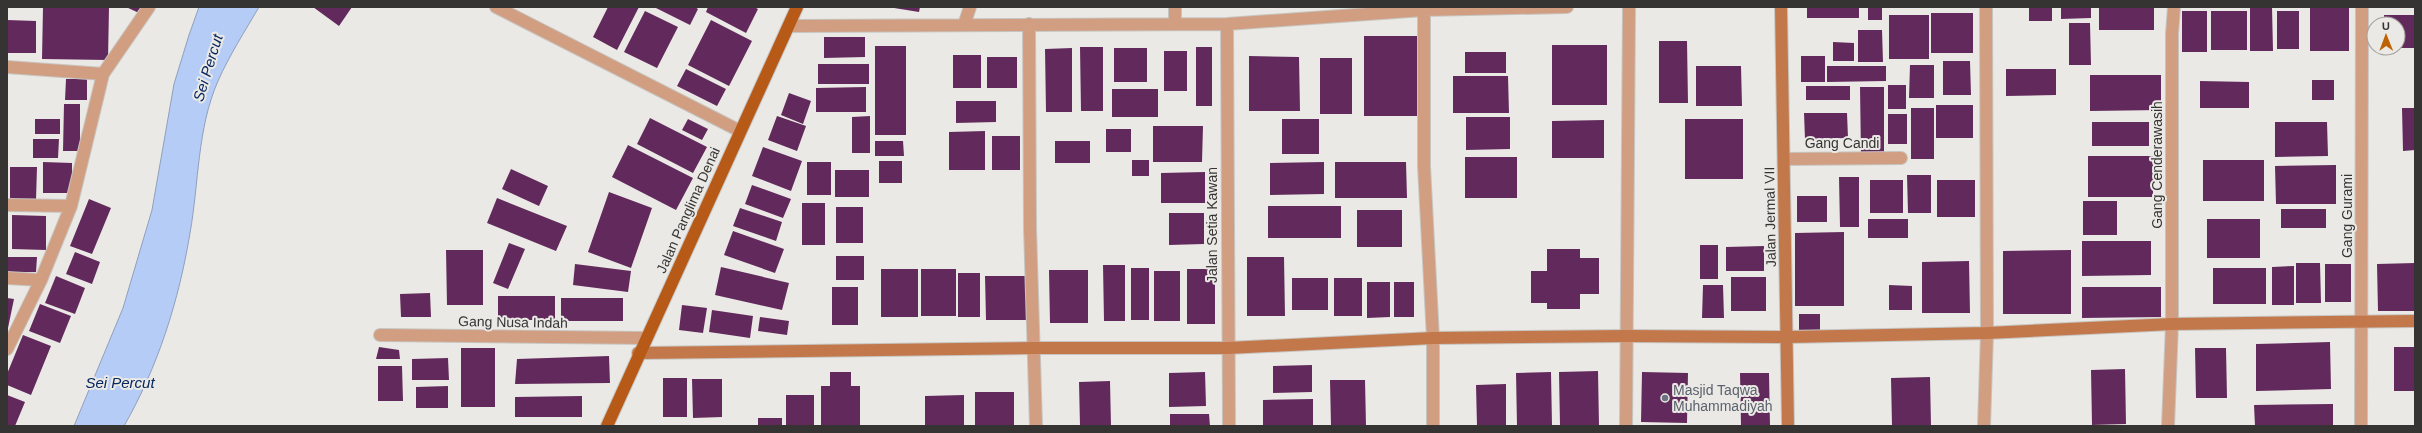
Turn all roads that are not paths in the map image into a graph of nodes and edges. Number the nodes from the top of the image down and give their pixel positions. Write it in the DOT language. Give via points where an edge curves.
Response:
graph roads {
  1 [pos="148,7"];
  2 [pos="496,7"];
  3 [pos="797,7"];
  4 [pos="970,7"];
  5 [pos="1175,7"];
  6 [pos="1567,7"];
  7 [pos="1629,7"];
  8 [pos="1781,7"];
  9 [pos="1986,7"];
  10 [pos="2174,7"];
  11 [pos="2362,7"];
  12 [pos="1424,10"];
  13 [pos="1028,24"];
  14 [pos="1175,24"];
  15 [pos="1227,24"];
  16 [pos="964,25"];
  17 [pos="789,26"];
  18 [pos="7,68"];
  19 [pos="103,74"];
  20 [pos="740,131"];
  21 [pos="1901,158"];
  22 [pos="1784,159"];
  23 [pos="7,205"];
  24 [pos="71,206"];
  25 [pos="7,278"];
  26 [pos="41,280"];
  27 [pos="2362,320"];
  28 [pos="2415,321"];
  29 [pos="2172,324"];
  30 [pos="1987,333"];
  31 [pos="380,335"];
  32 [pos="1626,336"];
  33 [pos="1788,337"];
  34 [pos="646,338"];
  35 [pos="1433,338"];
  36 [pos="1033,348"];
  37 [pos="1228,348"];
  38 [pos="7,349"];
  39 [pos="638,354"];
  40 [pos="607,426"];
  41 [pos="1036,426"];
  42 [pos="1229,426"];
  43 [pos="1433,426"];
  44 [pos="1626,426"];
  45 [pos="1788,426"];
  46 [pos="1984,426"];
  47 [pos="2168,426"];
  48 [pos="2361,426"];
  1 -- 19 [label="street"];
  2 -- 20 [label="street"];
  3 -- 17 [label="main road, Jalan Panglima Denai"];
  4 -- 16 [label="street"];
  5 -- 14 [label="street"];
  6 -- 12 [label="street"];
  7 -- 32 [label="street"];
  8 -- 22 [label="street, Jalan Jermal VII"];
  9 -- 30 [label="street"];
  10 -- 29 [label="street, Gang Cenderawasih"];
  11 -- 27 [label="street, Gang Gurami"];
  12 -- 15 [label="street"];
  12 -- 35 [label="street" via="1424,166"];
  13 -- 14 [label="street"];
  13 -- 16 [label="street"];
  13 -- 36 [label="street"];
  14 -- 15 [label="street"];
  15 -- 37 [label="street, Jalan Setia Kawan"];
  16 -- 17 [label="street"];
  17 -- 20 [label="main road, Jalan Panglima Denai"];
  18 -- 19 [label="street"];
  19 -- 24 [label="street"];
  20 -- 34 [label="main road, Jalan Panglima Denai"];
  21 -- 22 [label="street, Gang Candi"];
  22 -- 33 [label="street, Jalan Jermal VII"];
  23 -- 24 [label="street"];
  24 -- 26 [label="street"];
  25 -- 26 [label="street"];
  26 -- 38 [label="street"];
  27 -- 28 [label="street"];
  27 -- 29 [label="street"];
  27 -- 48 [label="street, Gang Gurami"];
  29 -- 30 [label="street"];
  29 -- 47 [label="street, Gang Cenderawasih"];
  30 -- 33 [label="street"];
  30 -- 46 [label="street"];
  31 -- 34 [label="street, Gang Nusa Indah"];
  32 -- 33 [label="street"];
  32 -- 35 [label="street"];
  32 -- 44 [label="street"];
  33 -- 45 [label="street, Jalan Jermal VII"];
  34 -- 39 [label="main road, Jalan Panglima Denai"];
  35 -- 37 [label="street"];
  35 -- 43 [label="street"];
  36 -- 37 [label="street"];
  36 -- 39 [label="street"];
  36 -- 41 [label="street"];
  37 -- 42 [label="street, Jalan Setia Kawan"];
  39 -- 40 [label="main road, Jalan Panglima Denai"];
}
